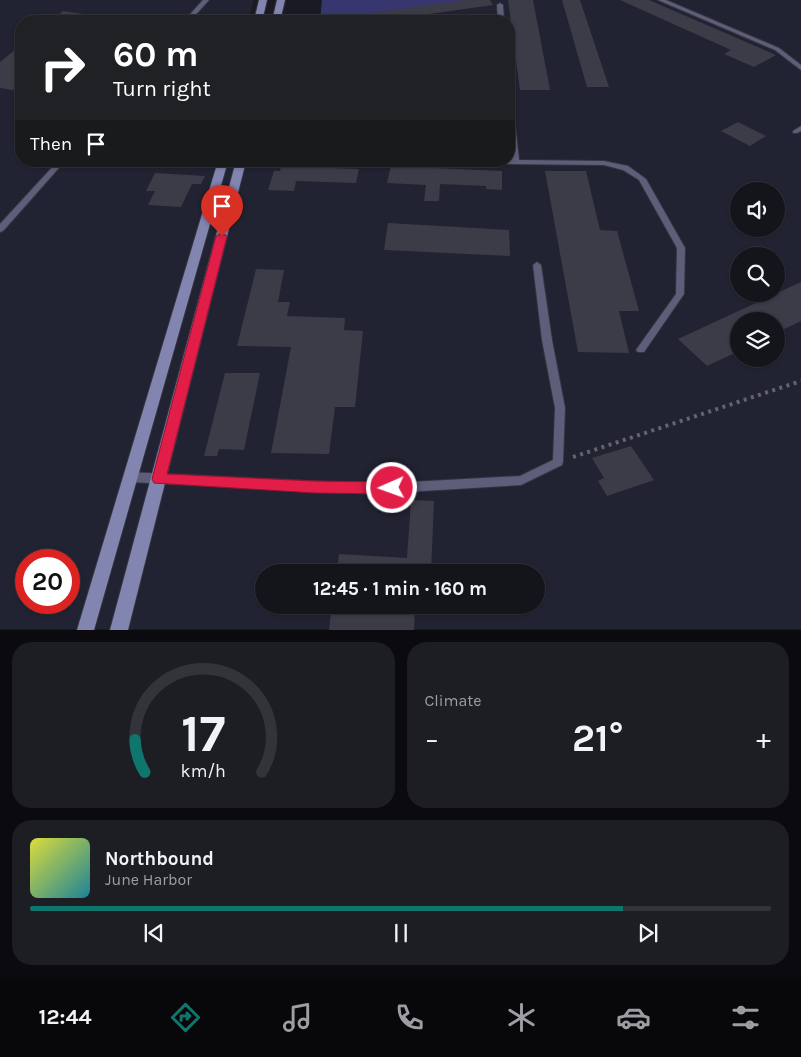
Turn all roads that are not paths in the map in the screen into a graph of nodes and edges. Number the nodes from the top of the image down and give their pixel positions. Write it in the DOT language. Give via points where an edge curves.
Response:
graph roads {
  1 [pos="206,0"];
  2 [pos="264,0"];
  3 [pos="281,0"];
  4 [pos="661,0"];
  5 [pos="500,5"];
  6 [pos="192,15"];
  7 [pos="260,15"];
  8 [pos="277,15"];
  9 [pos="501,15"];
  10 [pos="801,68"];
  11 [pos="515,153"];
  12 [pos="516,163"];
  13 [pos="57,167"];
  14 [pos="221,167"];
  15 [pos="239,167"];
  16 [pos="0,229"];
  17 [pos="537,265"];
  18 [pos="641,350"];
  19 [pos="130,477"];
  20 [pos="158,479"];
  21 [pos="84,630"];
  22 [pos="119,630"];
  1 -- 6 [label="lane"];
  2 -- 7 [label="street"];
  3 -- 8 [label="street"];
  4 -- 10 [label="lane" via="777,49"];
  5 -- 9 [label="lane"];
  11 -- 12 [label="lane"];
  12 -- 18 [label="lane" via="604,163 625,168 642,179 681,248 680,294"];
  13 -- 16 [label="lane"];
  14 -- 19 [label="street"];
  15 -- 20 [label="street"];
  17 -- 20 [label="lane" via="560,408 558,462 521,480 373,489"];
  19 -- 20 [label="lane"];
  19 -- 21 [label="street"];
  20 -- 22 [label="street"];
}
